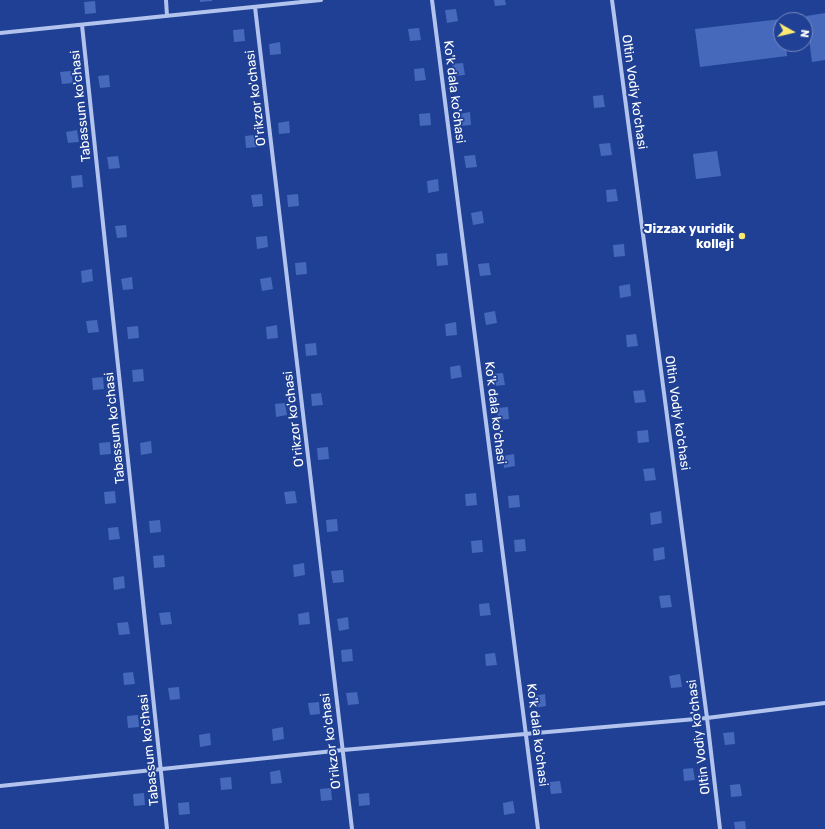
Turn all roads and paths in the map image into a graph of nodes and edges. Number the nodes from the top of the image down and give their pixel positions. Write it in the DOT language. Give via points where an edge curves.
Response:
graph roads {
  1 [pos="166,0"];
  2 [pos="321,0"];
  3 [pos="432,0"];
  4 [pos="612,0"];
  5 [pos="255,7"];
  6 [pos="167,16"];
  7 [pos="82,24"];
  8 [pos="0,33"];
  9 [pos="825,703"];
  10 [pos="707,718"];
  11 [pos="527,733"];
  12 [pos="343,750"];
  13 [pos="161,770"];
  14 [pos="0,786"];
  15 [pos="167,829"];
  16 [pos="352,829"];
  17 [pos="538,829"];
  18 [pos="720,829"];
  1 -- 6 [label="street"];
  2 -- 5 [label="street"];
  3 -- 11 [label="street, Ko'k dala ko'chasi"];
  4 -- 10 [label="street, Oltin Vodiy ko'chasi"];
  5 -- 6 [label="street"];
  5 -- 12 [label="street, O'rikzor ko'chasi"];
  6 -- 7 [label="street"];
  7 -- 8 [label="street"];
  7 -- 13 [label="street, Tabassum ko'chasi"];
  9 -- 10 [label="street"];
  10 -- 11 [label="street"];
  10 -- 18 [label="street, Oltin Vodiy ko'chasi"];
  11 -- 12 [label="street"];
  11 -- 17 [label="street, Ko'k dala ko'chasi"];
  12 -- 13 [label="street"];
  12 -- 16 [label="street, O'rikzor ko'chasi"];
  13 -- 14 [label="street"];
  13 -- 15 [label="street, Tabassum ko'chasi"];
}
